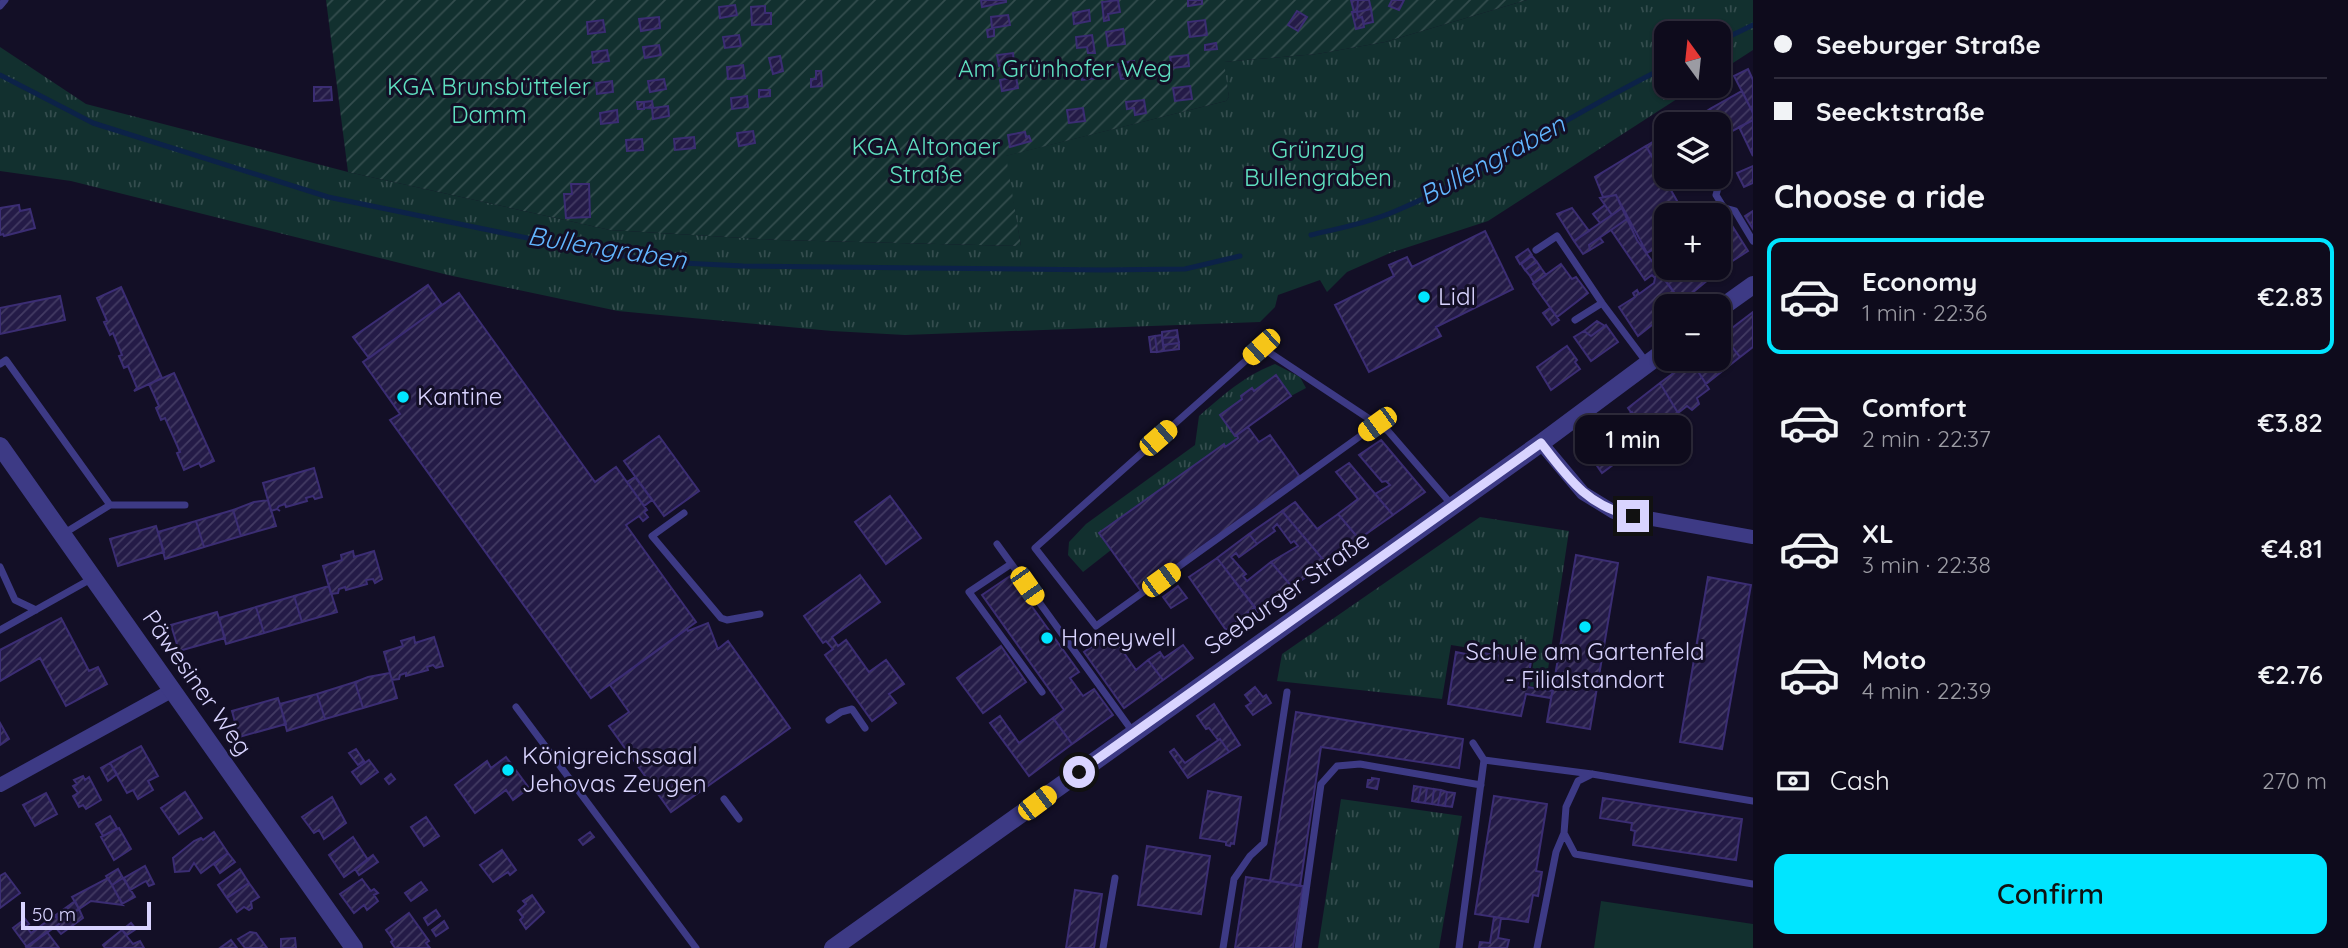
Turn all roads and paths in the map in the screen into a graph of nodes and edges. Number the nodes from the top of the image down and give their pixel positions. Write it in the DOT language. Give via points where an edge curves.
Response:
graph roads {
  1 [pos="5,0"];
  2 [pos="0,6"];
  3 [pos="1718,189"];
  4 [pos="1753,241"];
  5 [pos="1536,250"];
  6 [pos="1753,285"];
  7 [pos="1731,301"];
  8 [pos="1602,303"];
  9 [pos="1575,320"];
  10 [pos="1654,359"];
  11 [pos="0,364"];
  12 [pos="1648,364"];
  13 [pos="1377,424"];
  14 [pos="1541,443"];
  15 [pos="0,446"];
  16 [pos="110,505"];
  17 [pos="184,505"];
  18 [pos="1452,506"];
  19 [pos="684,513"];
  20 [pos="63,534"];
  21 [pos="1753,537"];
  22 [pos="997,544"];
  23 [pos="1010,564"];
  24 [pos="0,567"];
  25 [pos="93,579"];
  26 [pos="36,610"];
  27 [pos="760,614"];
  28 [pos="0,630"];
  29 [pos="171,691"];
  30 [pos="1042,692"];
  31 [pos="1287,692"];
  32 [pos="516,707"];
  33 [pos="829,720"];
  34 [pos="865,728"];
  35 [pos="1133,733"];
  36 [pos="1473,743"];
  37 [pos="1484,760"];
  38 [pos="1592,774"];
  39 [pos="0,785"];
  40 [pos="1481,785"];
  41 [pos="724,799"];
  42 [pos="1753,801"];
  43 [pos="739,819"];
  44 [pos="1564,833"];
  45 [pos="1115,878"];
  46 [pos="1753,884"];
  47 [pos="354,948"];
  48 [pos="696,948"];
  49 [pos="833,948"];
  50 [pos="1103,948"];
  51 [pos="1223,948"];
  52 [pos="1298,948"];
  53 [pos="1459,948"];
  54 [pos="1537,948"];
  1 -- 2 [label="lane"];
  3 -- 4 [label="lane" via="1724,208 1735,211"];
  5 -- 8 [label="lane" via="1557,236"];
  6 -- 7 [label="street"];
  8 -- 9 [label="lane"];
  8 -- 12 [label="lane"];
  10 -- 12 [label="street, Seeburger Straße"];
  11 -- 16 [label="lane" via="6,360"];
  12 -- 14 [label="street, Seeburger Straße"];
  13 -- 13 [label="lane" via="1261,347 1035,548 1096,626"];
  13 -- 18 [label="lane"];
  14 -- 18 [label="street, Seeburger Straße"];
  14 -- 21 [label="street" via="1583,493 1614,512"];
  15 -- 20 [label="street, Päwesiner Weg"];
  16 -- 17 [label="lane"];
  16 -- 20 [label="lane"];
  18 -- 35 [label="street, Seeburger Straße"];
  19 -- 27 [label="lane" via="652,536 721,618"];
  20 -- 25 [label="street, Päwesiner Weg"];
  22 -- 23 [label="lane"];
  23 -- 30 [label="lane" via="969,592"];
  23 -- 35 [label="lane"];
  24 -- 26 [label="lane" via="15,600"];
  25 -- 26 [label="lane"];
  25 -- 29 [label="street, Päwesiner Weg"];
  26 -- 28 [label="lane"];
  29 -- 39 [label="street"];
  29 -- 47 [label="street, Päwesiner Weg"];
  31 -- 51 [label="lane" via="1264,843 1234,879"];
  32 -- 48 [label="lane"];
  33 -- 34 [label="lane" via="852,709"];
  35 -- 49 [label="street, Seeburger Straße"];
  36 -- 37 [label="lane"];
  37 -- 38 [label="lane"];
  37 -- 40 [label="lane"];
  38 -- 42 [label="lane"];
  38 -- 44 [label="lane" via="1578,781 1566,807"];
  40 -- 52 [label="lane" via="1360,764 1337,766 1321,784"];
  40 -- 53 [label="lane"];
  41 -- 43 [label="lane"];
  44 -- 46 [label="lane" via="1575,854"];
  44 -- 54 [label="lane"];
  45 -- 50 [label="lane"];
}
